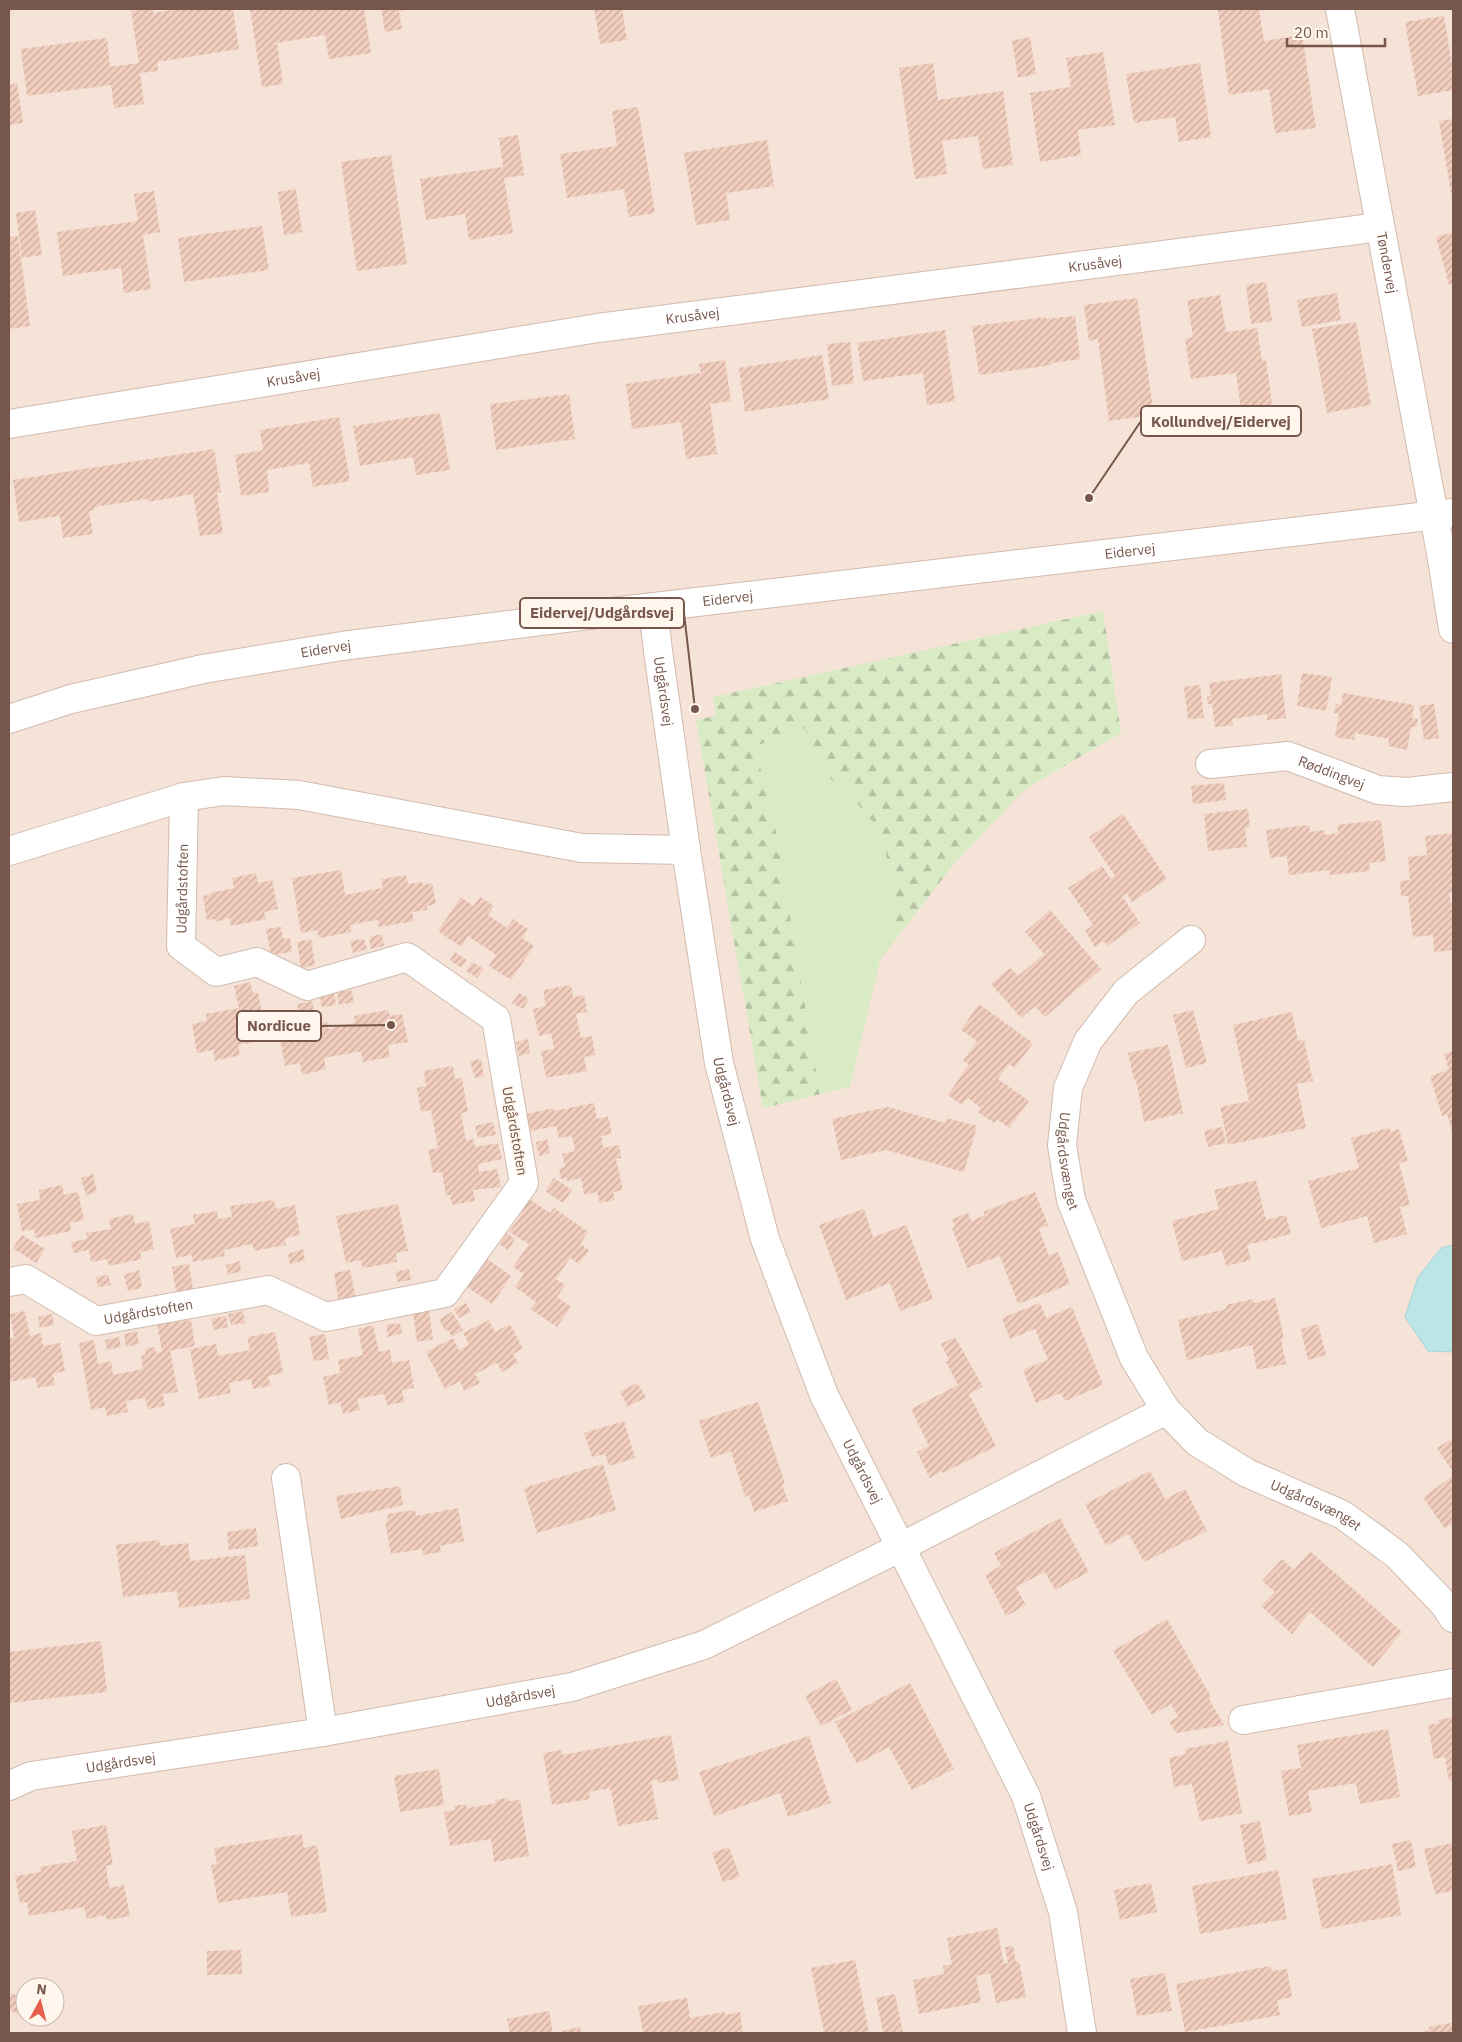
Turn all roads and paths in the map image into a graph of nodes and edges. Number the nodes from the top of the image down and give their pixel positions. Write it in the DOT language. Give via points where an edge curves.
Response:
graph roads {
  1 [pos="1340,9"];
  2 [pos="1380,227"];
  3 [pos="9,424"];
  4 [pos="1443,514"];
  5 [pos="653,607"];
  6 [pos="1453,629"];
  7 [pos="9,719"];
  8 [pos="1210,764"];
  9 [pos="1453,787"];
  10 [pos="184,797"];
  11 [pos="686,850"];
  12 [pos="9,852"];
  13 [pos="1191,940"];
  14 [pos="9,1282"];
  15 [pos="1166,1410"];
  16 [pos="286,1478"];
  17 [pos="901,1547"];
  18 [pos="1453,1618"];
  19 [pos="1453,1682"];
  20 [pos="1243,1720"];
  21 [pos="323,1732"];
  22 [pos="9,1786"];
  23 [pos="1082,2033"];
  1 -- 2 [label="street, Tøndervej"];
  2 -- 3 [label="street, Krusåvej" via="589,329"];
  2 -- 4 [label="street, Tøndervej"];
  4 -- 5 [label="street, Eidervej"];
  4 -- 6 [label="street" via="1442,559"];
  5 -- 7 [label="street, Eidervej" via="342,646 203,669 71,699"];
  5 -- 11 [label="street, Udgårdsvej"];
  8 -- 9 [label="street, Røddingvej" via="1288,756 1378,790 1406,792"];
  10 -- 11 [label="street" via="224,791 298,795 582,848"];
  10 -- 12 [label="street"];
  10 -- 14 [label="street, Udgårdstoften" via="181,946 216,972 258,962 307,986 407,957 496,1019 524,1183 445,1293 326,1318 268,1290 96,1322 26,1280"];
  11 -- 17 [label="street, Udgårdsvej" via="719,1063 765,1239 824,1395"];
  13 -- 15 [label="street, Udgårdsvænget" via="1126,992 1088,1041 1068,1088 1062,1145 1071,1200 1134,1358"];
  15 -- 17 [label="street"];
  15 -- 18 [label="street, Udgårdsvænget" via="1197,1442 1247,1473 1343,1515 1397,1555 1444,1604"];
  16 -- 21 [label="street"];
  17 -- 21 [label="street, Udgårdsvej" via="704,1645 572,1687"];
  17 -- 23 [label="street, Udgårdsvej" via="1026,1796 1063,1912"];
  19 -- 20 [label="street"];
  21 -- 22 [label="street, Udgårdsvej" via="31,1776"];
}
